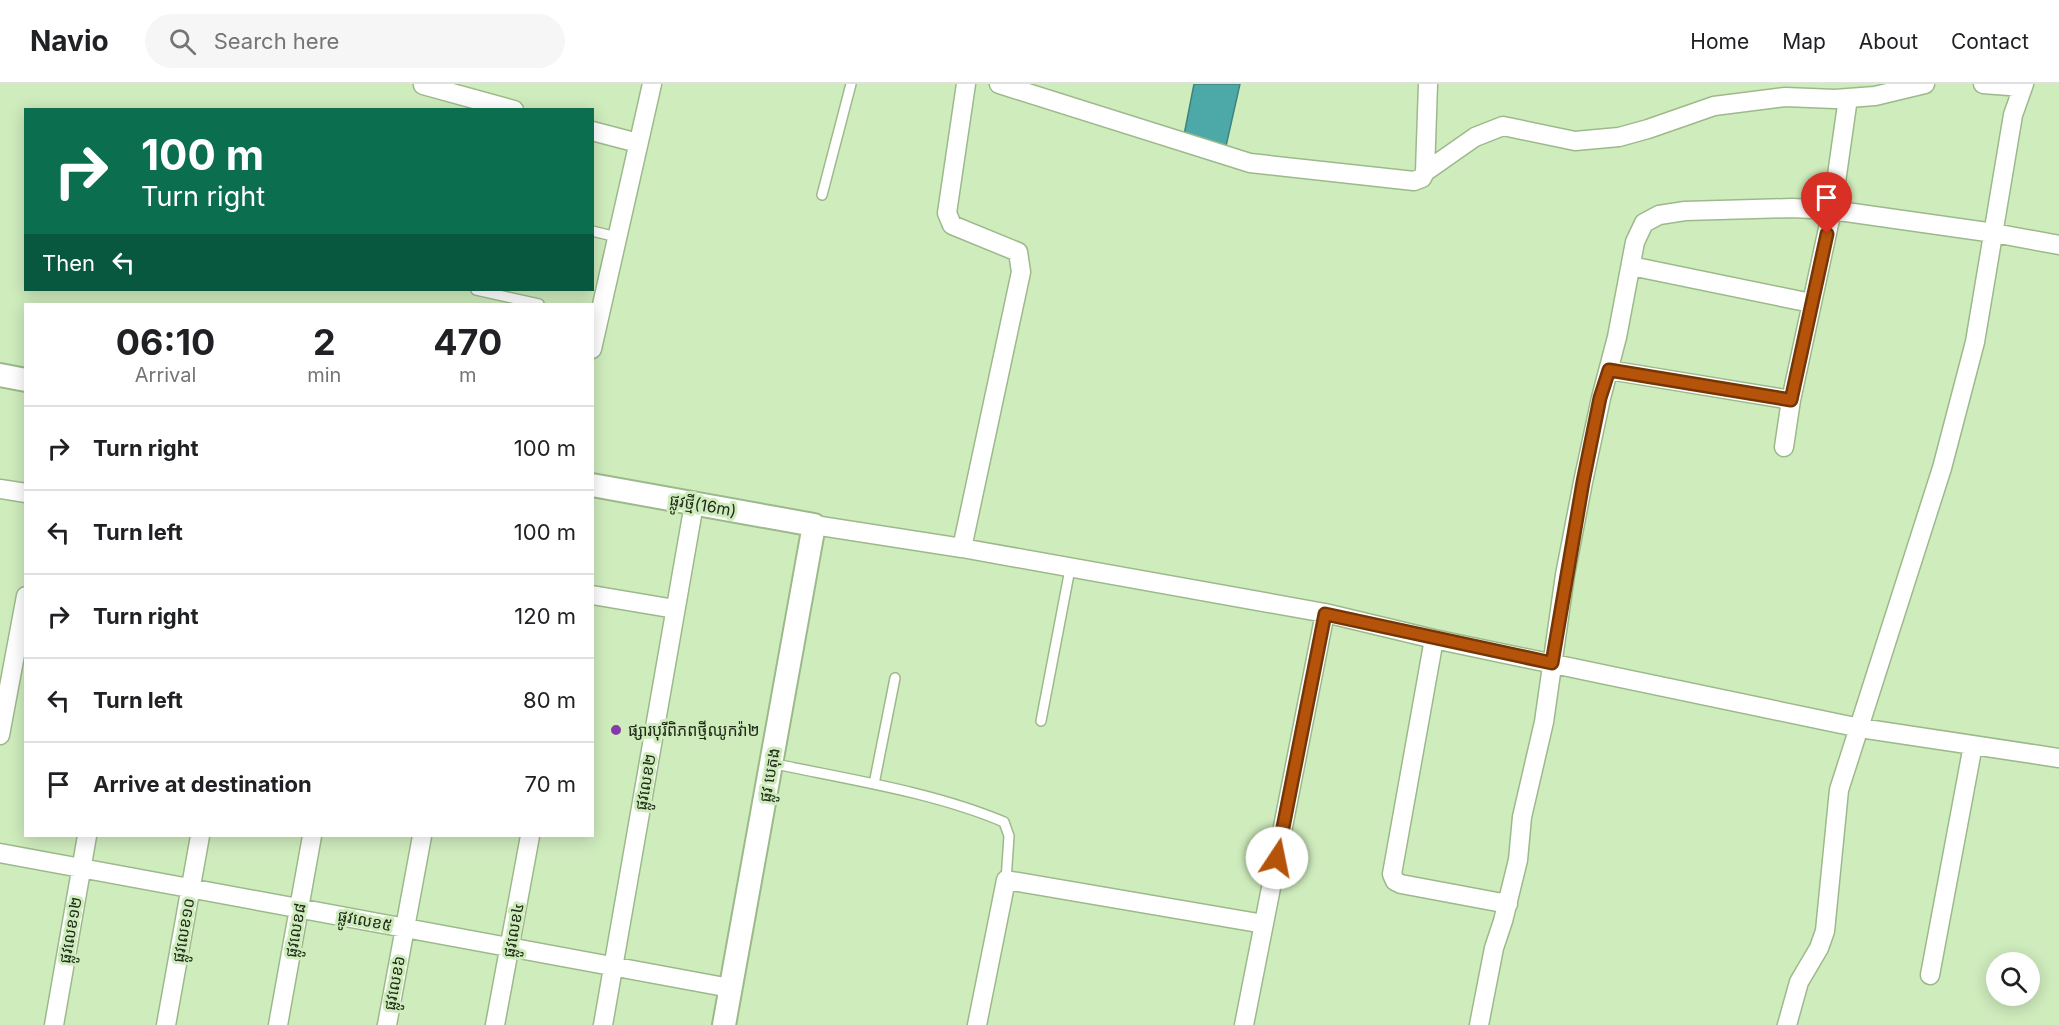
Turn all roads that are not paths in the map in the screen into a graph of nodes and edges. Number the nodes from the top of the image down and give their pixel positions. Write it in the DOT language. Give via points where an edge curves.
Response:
graph roads {
  1 [pos="652,84"];
  2 [pos="851,84"];
  3 [pos="966,84"];
  4 [pos="999,84"];
  5 [pos="1428,84"];
  6 [pos="1925,84"];
  7 [pos="1983,84"];
  8 [pos="423,85"];
  9 [pos="2023,86"];
  10 [pos="1848,98"];
  11 [pos="507,108"];
  12 [pos="594,132"];
  13 [pos="639,143"];
  14 [pos="1425,172"];
  15 [pos="822,195"];
  16 [pos="1832,210"];
  17 [pos="594,231"];
  18 [pos="1994,233"];
  19 [pos="617,237"];
  20 [pos="2059,245"];
  21 [pos="1631,266"];
  22 [pos="480,291"];
  23 [pos="534,303"];
  24 [pos="1812,303"];
  25 [pos="596,318"];
  26 [pos="594,333"];
  27 [pos="1609,370"];
  28 [pos="0,375"];
  29 [pos="24,380"];
  30 [pos="1791,400"];
  31 [pos="1784,447"];
  32 [pos="594,488"];
  33 [pos="0,489"];
  34 [pos="24,493"];
  35 [pos="694,504"];
  36 [pos="814,525"];
  37 [pos="962,548"];
  38 [pos="1070,569"];
  39 [pos="594,595"];
  40 [pos="24,607"];
  41 [pos="675,609"];
  42 [pos="1325,614"];
  43 [pos="1434,639"];
  44 [pos="1552,663"];
  45 [pos="895,678"];
  46 [pos="1041,721"];
  47 [pos="1860,728"];
  48 [pos="0,735"];
  49 [pos="1973,745"];
  50 [pos="2059,758"];
  51 [pos="771,763"];
  52 [pos="874,784"];
  53 [pos="87,837"];
  54 [pos="200,837"];
  55 [pos="312,837"];
  56 [pos="422,837"];
  57 [pos="530,837"];
  58 [pos="0,853"];
  59 [pos="81,868"];
  60 [pos="1006,880"];
  61 [pos="190,888"];
  62 [pos="1508,904"];
  63 [pos="299,908"];
  64 [pos="1264,924"];
  65 [pos="405,928"];
  66 [pos="510,947"];
  67 [pos="613,966"];
  68 [pos="1930,975"];
  69 [pos="730,988"];
  70 [pos="54,1025"];
  71 [pos="166,1025"];
  72 [pos="278,1025"];
  73 [pos="387,1025"];
  74 [pos="495,1025"];
  75 [pos="603,1025"];
  76 [pos="724,1025"];
  77 [pos="977,1025"];
  78 [pos="1244,1025"];
  79 [pos="1479,1025"];
  80 [pos="1787,1025"];
  1 -- 13 [label="street"];
  2 -- 15 [label="lane"];
  3 -- 37 [label="street" via="946,213 951,225 1018,252 1021,272"];
  4 -- 14 [label="street" via="1250,163 1414,181"];
  5 -- 14 [label="street"];
  6 -- 10 [label="street"];
  7 -- 9 [label="street"];
  8 -- 11 [label="street"];
  9 -- 18 [label="street" via="2013,115"];
  10 -- 14 [label="street" via="1744,100 1648,129 1575,141 1503,126 1475,137"];
  10 -- 16 [label="street"];
  12 -- 13 [label="street"];
  13 -- 19 [label="street"];
  16 -- 18 [label="street"];
  16 -- 21 [label="street" via="1684,211 1659,215 1639,230"];
  16 -- 24 [label="street"];
  17 -- 19 [label="lane"];
  18 -- 20 [label="street"];
  18 -- 47 [label="street" via="1975,342 1942,468"];
  19 -- 25 [label="street"];
  21 -- 24 [label="street"];
  21 -- 27 [label="street"];
  22 -- 23 [label="lane"];
  24 -- 30 [label="street"];
  25 -- 26 [label="street"];
  27 -- 30 [label="street"];
  27 -- 44 [label="street" via="1583,482"];
  28 -- 29 [label="street"];
  30 -- 31 [label="street"];
  32 -- 35 [label="street, ផ្លូវថ្មី(16m)"];
  33 -- 34 [label="street"];
  35 -- 36 [label="street, ផ្លូវថ្មី(16m)"];
  35 -- 41 [label="street, ផ្លូវលេខ២"];
  36 -- 37 [label="street"];
  36 -- 51 [label="street, ផ្លូវ បេតុង"];
  37 -- 38 [label="street"];
  38 -- 42 [label="street"];
  38 -- 46 [label="lane"];
  39 -- 41 [label="street"];
  40 -- 48 [label="street"];
  41 -- 67 [label="street, ផ្លូវលេខ២"];
  42 -- 43 [label="street"];
  42 -- 64 [label="street"];
  43 -- 44 [label="street"];
  43 -- 62 [label="street" via="1392,874 1401,884"];
  44 -- 47 [label="street"];
  44 -- 62 [label="street"];
  45 -- 52 [label="lane"];
  47 -- 49 [label="street"];
  47 -- 80 [label="street" via="1837,802 1825,930 1799,982"];
  49 -- 50 [label="street"];
  49 -- 68 [label="street"];
  51 -- 52 [label="lane"];
  51 -- 69 [label="street, ផ្លូវ បេតុង"];
  52 -- 60 [label="lane" via="967,808 1004,822 1009,836"];
  53 -- 59 [label="street, ផ្លូវលេខ១២"];
  54 -- 61 [label="street, ផ្លូវលេខ១០"];
  55 -- 63 [label="street, ផ្លូវលេខ៨"];
  56 -- 65 [label="street, ផ្លូវលេខ៦"];
  57 -- 66 [label="street, ផ្លូវលេខ៤"];
  58 -- 59 [label="street, ផ្លូវលេខ៥"];
  59 -- 61 [label="street, ផ្លូវលេខ៥"];
  59 -- 70 [label="street, ផ្លូវលេខ១២"];
  60 -- 64 [label="street"];
  60 -- 77 [label="street"];
  61 -- 63 [label="street, ផ្លូវលេខ៥"];
  61 -- 71 [label="street, ផ្លូវលេខ១០"];
  62 -- 79 [label="street" via="1494,948"];
  63 -- 65 [label="street, ផ្លូវលេខ៥"];
  63 -- 72 [label="street, ផ្លូវលេខ៨"];
  64 -- 78 [label="street"];
  65 -- 66 [label="street, ផ្លូវលេខ៥"];
  65 -- 73 [label="street, ផ្លូវលេខ៦"];
  66 -- 67 [label="street, ផ្លូវលេខ៥"];
  66 -- 74 [label="street, ផ្លូវលេខ៤"];
  67 -- 69 [label="street, ផ្លូវលេខ៥"];
  67 -- 75 [label="street, ផ្លូវលេខ២"];
  69 -- 76 [label="street, ផ្លូវ បេតុង"];
}
